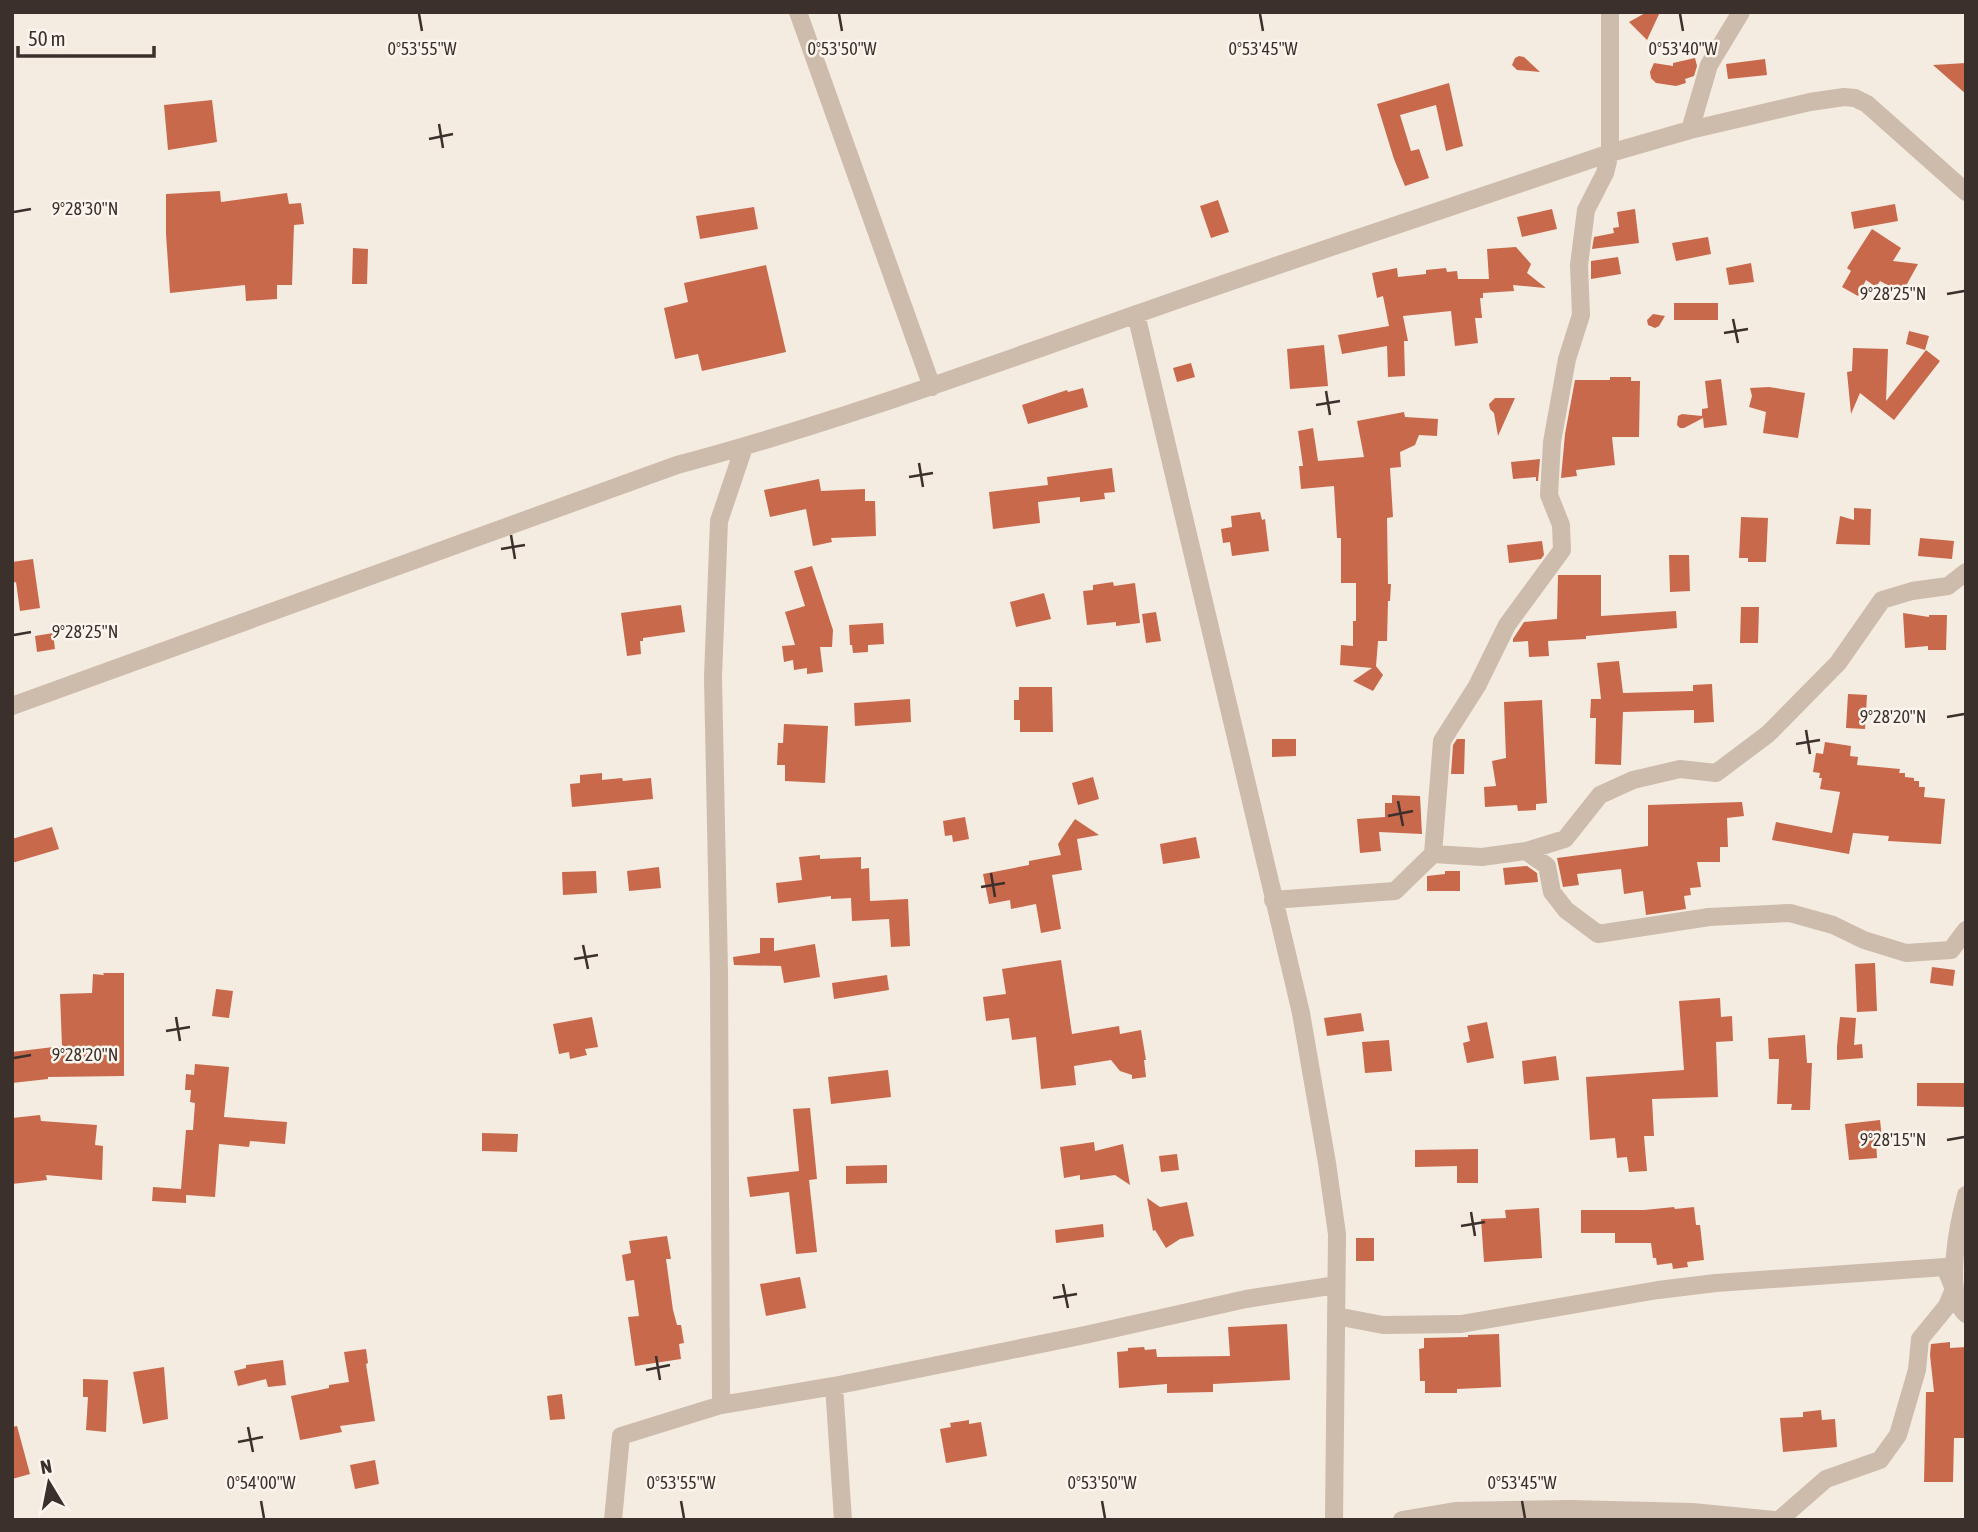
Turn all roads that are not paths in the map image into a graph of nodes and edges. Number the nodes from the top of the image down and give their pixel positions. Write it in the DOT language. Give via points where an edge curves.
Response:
graph roads {
  1 [pos="798,12"];
  2 [pos="1610,12"];
  3 [pos="1741,12"];
  4 [pos="1690,130"];
  5 [pos="1610,153"];
  6 [pos="1966,192"];
  7 [pos="1136,314"];
  8 [pos="932,387"];
  9 [pos="744,447"];
  10 [pos="1966,572"];
  11 [pos="12,706"];
  12 [pos="1526,850"];
  13 [pos="1433,855"];
  14 [pos="1273,900"];
  15 [pos="1966,930"];
  16 [pos="1966,1195"];
  17 [pos="1336,1285"];
  18 [pos="1954,1289"];
  19 [pos="1966,1314"];
  20 [pos="1335,1316"];
  21 [pos="834,1386"];
  22 [pos="721,1405"];
  23 [pos="1436,1517"];
  24 [pos="613,1520"];
  25 [pos="843,1520"];
  26 [pos="1334,1520"];
  27 [pos="1402,1520"];
  28 [pos="1777,1520"];
  1 -- 8 [label="street"];
  2 -- 5 [label="street"];
  3 -- 4 [label="street" via="1709,65"];
  4 -- 5 [label="street"];
  4 -- 6 [label="street" via="1810,103 1855,98"];
  5 -- 7 [label="street"];
  5 -- 13 [label="street" via="1586,211 1579,265 1581,315 1567,359 1552,442 1549,495 1561,525 1562,550 1507,625 1477,686 1442,741"];
  7 -- 8 [label="street"];
  7 -- 14 [label="street"];
  8 -- 9 [label="street"];
  9 -- 11 [label="street" via="677,465"];
  9 -- 22 [label="street" via="719,521 713,677"];
  10 -- 12 [label="street" via="1948,586 1882,600 1838,663 1768,734 1716,773 1679,769 1633,780 1600,795 1565,839"];
  12 -- 13 [label="street" via="1482,856"];
  12 -- 15 [label="street" via="1547,866 1552,892 1566,910 1598,934 1709,917 1790,913 1906,953 1951,950"];
  13 -- 14 [label="street" via="1395,891"];
  14 -- 17 [label="street" via="1301,1013 1327,1163 1336,1234"];
  16 -- 18 [label="street" via="1958,1227"];
  17 -- 20 [label="street"];
  17 -- 21 [label="street" via="1246,1299"];
  18 -- 19 [label="street"];
  18 -- 20 [label="street" via="1945,1267 1716,1283 1461,1324 1383,1325"];
  18 -- 28 [label="street" via="1947,1306 1920,1339 1917,1370 1898,1435 1880,1460 1826,1479"];
  20 -- 26 [label="street"];
  21 -- 22 [label="street"];
  21 -- 25 [label="street"];
  22 -- 24 [label="street" via="621,1436"];
  23 -- 27 [label="street"];
  23 -- 28 [label="street" via="1455,1511 1570,1509"];
}
